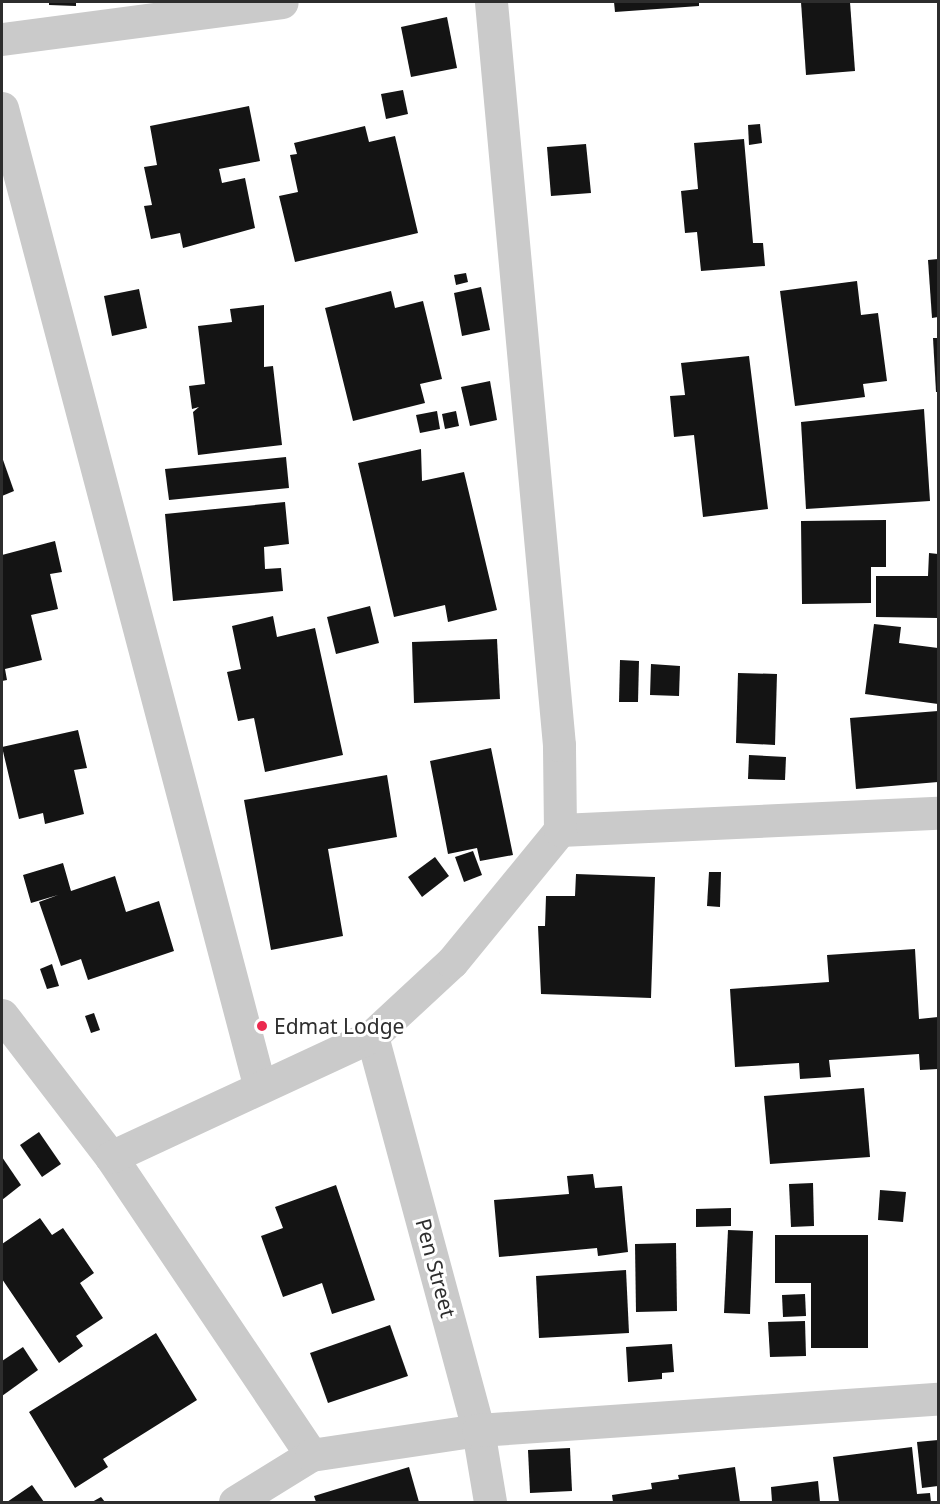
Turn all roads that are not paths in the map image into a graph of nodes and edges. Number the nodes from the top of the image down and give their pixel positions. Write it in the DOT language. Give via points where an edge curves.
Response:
graph roads {
  1 [pos="282,2"];
  2 [pos="491,2"];
  3 [pos="2,39"];
  4 [pos="2,108"];
  5 [pos="939,813"];
  6 [pos="560,830"];
  7 [pos="2,1015"];
  8 [pos="372,1036"];
  9 [pos="259,1084"];
  10 [pos="111,1157"];
  11 [pos="939,1399"];
  12 [pos="478,1430"];
  13 [pos="311,1455"];
  14 [pos="235,1503"];
  15 [pos="490,1503"];
  1 -- 3 [label="street"];
  2 -- 6 [label="street" via="559,745"];
  4 -- 9 [label="street"];
  5 -- 6 [label="street"];
  6 -- 8 [label="street" via="452,962"];
  7 -- 10 [label="street"];
  8 -- 9 [label="street"];
  8 -- 12 [label="street, Pen Street"];
  9 -- 10 [label="street"];
  10 -- 13 [label="street"];
  11 -- 12 [label="street"];
  12 -- 13 [label="street"];
  12 -- 15 [label="street, Pen Street"];
  13 -- 14 [label="street"];
}
